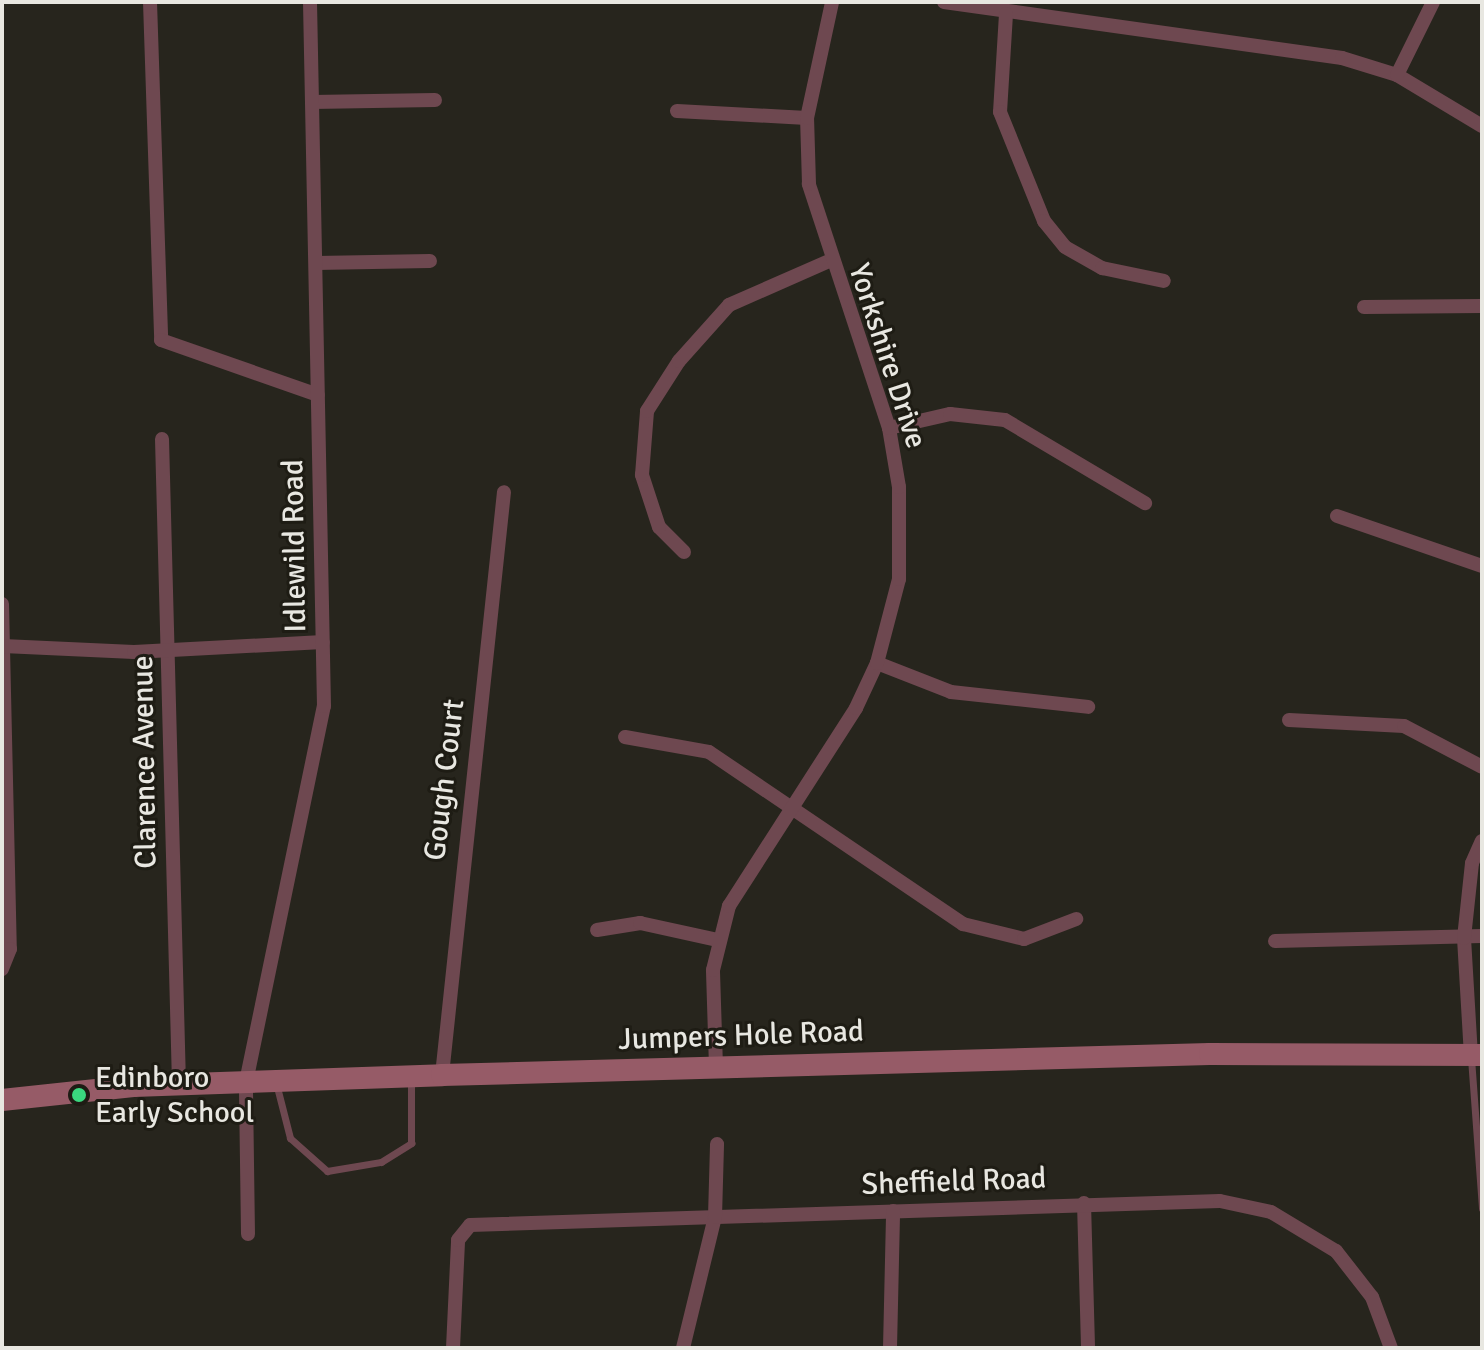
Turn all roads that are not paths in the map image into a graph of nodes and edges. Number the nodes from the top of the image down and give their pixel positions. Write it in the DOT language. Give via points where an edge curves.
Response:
graph roads {
  1 [pos="150,2"];
  2 [pos="310,2"];
  3 [pos="832,2"];
  4 [pos="944,2"];
  5 [pos="1433,2"];
  6 [pos="1007,8"];
  7 [pos="1397,75"];
  8 [pos="435,100"];
  9 [pos="312,102"];
  10 [pos="677,111"];
  11 [pos="807,118"];
  12 [pos="1482,126"];
  13 [pos="430,261"];
  14 [pos="829,261"];
  15 [pos="316,263"];
  16 [pos="1164,281"];
  17 [pos="1482,306"];
  18 [pos="1364,307"];
  19 [pos="318,395"];
  20 [pos="889,428"];
  21 [pos="162,439"];
  22 [pos="504,492"];
  23 [pos="1145,503"];
  24 [pos="1337,516"];
  25 [pos="684,552"];
  26 [pos="1482,566"];
  27 [pos="2,604"];
  28 [pos="323,642"];
  29 [pos="3,646"];
  30 [pos="169,647"];
  31 [pos="877,663"];
  32 [pos="1088,707"];
  33 [pos="1289,720"];
  34 [pos="625,737"];
  35 [pos="1482,767"];
  36 [pos="789,807"];
  37 [pos="1482,841"];
  38 [pos="1076,919"];
  39 [pos="597,930"];
  40 [pos="1482,936"];
  41 [pos="1464,938"];
  42 [pos="718,940"];
  43 [pos="1275,941"];
  44 [pos="2,969"];
  45 [pos="1476,1056"];
  46 [pos="716,1067"];
  47 [pos="442,1075"];
  48 [pos="410,1076"];
  49 [pos="276,1081"];
  50 [pos="246,1082"];
  51 [pos="179,1083"];
  52 [pos="2,1100"];
  53 [pos="717,1144"];
  54 [pos="1084,1203"];
  55 [pos="1482,1209"];
  56 [pos="893,1211"];
  57 [pos="715,1217"];
  58 [pos="248,1234"];
  59 [pos="453,1348"];
  60 [pos="683,1348"];
  61 [pos="890,1348"];
  62 [pos="1088,1348"];
  63 [pos="1391,1348"];
  1 -- 19 [label="street" via="161,340"];
  2 -- 9 [label="street, Idlewild Road"];
  3 -- 11 [label="street, Yorkshire Drive"];
  4 -- 6 [label="street"];
  5 -- 7 [label="street"];
  6 -- 7 [label="street" via="1313,53"];
  6 -- 16 [label="street" via="1000,112 1044,221 1065,247 1102,268"];
  7 -- 12 [label="street"];
  8 -- 9 [label="street"];
  9 -- 15 [label="street, Idlewild Road"];
  10 -- 11 [label="street"];
  11 -- 14 [label="street, Yorkshire Drive" via="809,184"];
  13 -- 15 [label="street"];
  14 -- 20 [label="street, Yorkshire Drive"];
  14 -- 25 [label="street" via="729,305 679,361 647,411 642,475 659,527"];
  15 -- 19 [label="street, Idlewild Road"];
  17 -- 18 [label="street"];
  19 -- 28 [label="street, Idlewild Road"];
  20 -- 23 [label="street" via="950,414 1005,420"];
  20 -- 31 [label="street, Yorkshire Drive" via="901,550"];
  21 -- 30 [label="street, Clarence Avenue"];
  22 -- 47 [label="street, Gough Court"];
  24 -- 26 [label="street"];
  27 -- 29 [label="street"];
  28 -- 30 [label="street"];
  28 -- 50 [label="street, Idlewild Road" via="321,735"];
  29 -- 30 [label="street" via="134,652"];
  29 -- 44 [label="street" via="10,949"];
  30 -- 51 [label="street, Clarence Avenue"];
  31 -- 32 [label="street" via="951,692"];
  31 -- 36 [label="street, Yorkshire Drive" via="834,746"];
  33 -- 35 [label="street" via="1404,726"];
  34 -- 36 [label="street" via="709,752"];
  36 -- 38 [label="street" via="963,924 1038,938"];
  36 -- 42 [label="street, Yorkshire Drive" via="744,874"];
  37 -- 41 [label="street" via="1472,863"];
  39 -- 42 [label="street" via="640,923"];
  40 -- 41 [label="street"];
  41 -- 43 [label="street"];
  41 -- 45 [label="street"];
  42 -- 46 [label="street, Yorkshire Drive"];
  45 -- 46 [label="main road, Jumpers Hole Road" via="1210,1054"];
  45 -- 55 [label="lane"];
  46 -- 47 [label="main road, Jumpers Hole Road"];
  47 -- 48 [label="main road, Jumpers Hole Road"];
  48 -- 49 [label="main road, Jumpers Hole Road"];
  48 -- 49 [label="lane" via="411,1143 381,1162 327,1171 290,1138"];
  49 -- 50 [label="main road, Jumpers Hole Road"];
  50 -- 51 [label="main road, Jumpers Hole Road"];
  50 -- 58 [label="street, Idlewild Road"];
  51 -- 52 [label="main road, Jumpers Hole Road"];
  53 -- 57 [label="street"];
  54 -- 56 [label="street, Sheffield Road"];
  54 -- 62 [label="street"];
  54 -- 63 [label="street, Sheffield Road" via="1220,1201 1296,1223 1357,1273"];
  56 -- 57 [label="street, Sheffield Road"];
  56 -- 61 [label="street"];
  57 -- 59 [label="street, Sheffield Road" via="470,1225 458,1240"];
  57 -- 60 [label="street"];
}
